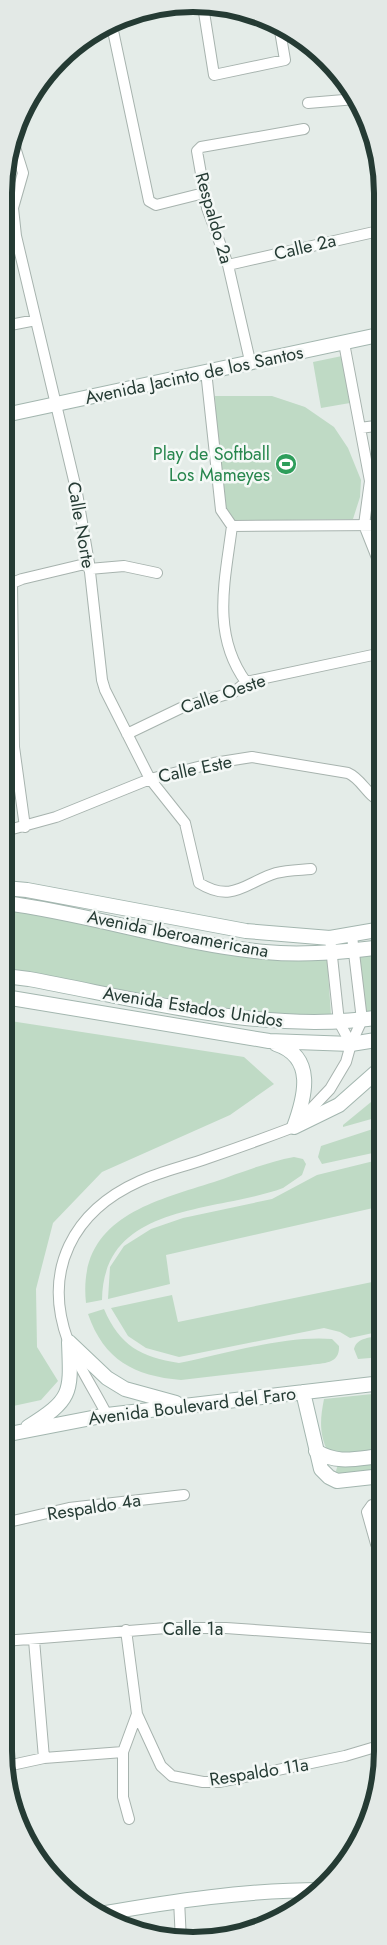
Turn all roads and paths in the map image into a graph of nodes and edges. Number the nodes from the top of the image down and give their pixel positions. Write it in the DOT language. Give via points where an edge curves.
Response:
graph roads {
  1 [pos="204,13"];
  2 [pos="113,31"];
  3 [pos="280,35"];
  4 [pos="348,100"];
  5 [pos="308,103"];
  6 [pos="304,129"];
  7 [pos="17,154"];
  8 [pos="204,193"];
  9 [pos="374,232"];
  10 [pos="16,236"];
  11 [pos="12,237"];
  12 [pos="228,265"];
  13 [pos="36,320"];
  14 [pos="12,325"];
  15 [pos="374,336"];
  16 [pos="344,342"];
  17 [pos="250,362"];
  18 [pos="206,370"];
  19 [pos="57,404"];
  20 [pos="12,414"];
  21 [pos="374,426"];
  22 [pos="360,428"];
  23 [pos="370,481"];
  24 [pos="374,481"];
  25 [pos="374,525"];
  26 [pos="232,526"];
  27 [pos="364,526"];
  28 [pos="374,552"];
  29 [pos="89,566"];
  30 [pos="157,573"];
  31 [pos="12,583"];
  32 [pos="374,655"];
  33 [pos="246,682"];
  34 [pos="12,693"];
  35 [pos="127,734"];
  36 [pos="150,778"];
  37 [pos="374,799"];
  38 [pos="25,827"];
  39 [pos="12,829"];
  40 [pos="311,869"];
  41 [pos="12,889"];
  42 [pos="12,904"];
  43 [pos="374,931"];
  44 [pos="352,936"];
  45 [pos="330,938"];
  46 [pos="374,947"];
  47 [pos="353,950"];
  48 [pos="332,952"];
  49 [pos="12,977"];
  50 [pos="12,998"];
  51 [pos="374,1018"];
  52 [pos="362,1020"];
  53 [pos="339,1022"];
  54 [pos="374,1040"];
  55 [pos="269,1041"];
  56 [pos="350,1044"];
  57 [pos="374,1074"];
  58 [pos="294,1127"];
  59 [pos="69,1342"];
  60 [pos="374,1384"];
  61 [pos="303,1392"];
  62 [pos="187,1405"];
  63 [pos="107,1415"];
  64 [pos="20,1431"];
  65 [pos="12,1433"];
  66 [pos="316,1451"];
  67 [pos="374,1457"];
  68 [pos="374,1477"];
  69 [pos="184,1495"];
  70 [pos="374,1504"];
  71 [pos="12,1521"];
  72 [pos="374,1537"];
  73 [pos="126,1630"];
  74 [pos="374,1638"];
  75 [pos="34,1640"];
  76 [pos="12,1641"];
  77 [pos="137,1714"];
  78 [pos="374,1747"];
  79 [pos="123,1752"];
  80 [pos="44,1758"];
  81 [pos="13,1765"];
  82 [pos="129,1820"];
  83 [pos="310,1890"];
  84 [pos="179,1900"];
  85 [pos="110,1912"];
  86 [pos="181,1932"];
  1 -- 3 [label="street" via="214,75 284,60"];
  2 -- 8 [label="street" via="149,201 156,205"];
  4 -- 5 [label="street"];
  6 -- 8 [label="street, Respaldo 2a" via="201,147 197,156"];
  7 -- 10 [label="street, Calle Norte" via="23,173 14,208"];
  8 -- 12 [label="street, Respaldo 2a"];
  9 -- 12 [label="street, Calle 2a"];
  10 -- 11 [label="street"];
  10 -- 13 [label="street, Calle Norte"];
  12 -- 17 [label="street, Respaldo 2a"];
  13 -- 14 [label="street"];
  13 -- 19 [label="street, Calle Norte"];
  15 -- 16 [label="street, Avenida Jacinto de los Santos"];
  16 -- 17 [label="street, Avenida Jacinto de los Santos"];
  16 -- 22 [label="street"];
  17 -- 18 [label="street, Avenida Jacinto de los Santos"];
  18 -- 19 [label="street, Avenida Jacinto de los Santos"];
  18 -- 26 [label="street" via="221,510"];
  19 -- 20 [label="street, Avenida Jacinto de los Santos"];
  19 -- 29 [label="street, Calle Norte"];
  21 -- 22 [label="street"];
  22 -- 23 [label="street"];
  23 -- 24 [label="street"];
  23 -- 27 [label="street"];
  25 -- 27 [label="street"];
  26 -- 27 [label="street"];
  26 -- 33 [label="street" via="222,601 224,626 230,657"];
  27 -- 28 [label="street"];
  29 -- 30 [label="street" via="124,566"];
  29 -- 31 [label="street"];
  29 -- 35 [label="street, Calle Norte" via="102,680"];
  32 -- 33 [label="street, Calle Oeste"];
  33 -- 35 [label="street, Calle Oeste" via="234,692 181,708"];
  34 -- 38 [label="street" via="14,747"];
  35 -- 36 [label="street, Calle Norte"];
  36 -- 37 [label="street, Calle Este" via="252,757 348,773"];
  36 -- 38 [label="street, Calle Este" via="87,806"];
  36 -- 40 [label="street, Calle Norte" via="185,823 199,883 203,886 221,892 237,890 277,872"];
  38 -- 39 [label="street, Calle Este"];
  41 -- 45 [label="street, Avenida Iberoamericana" via="246,931"];
  42 -- 48 [label="street, Avenida Iberoamericana" via="237,949"];
  43 -- 44 [label="street, Avenida Iberoamericana"];
  44 -- 45 [label="street, Avenida Iberoamericana"];
  44 -- 47 [label="street"];
  45 -- 48 [label="street"];
  46 -- 47 [label="street, Avenida Iberoamericana"];
  47 -- 48 [label="street, Avenida Iberoamericana"];
  47 -- 52 [label="street"];
  48 -- 53 [label="street"];
  49 -- 53 [label="street, Avenida Estados Unidos" via="236,1017 289,1023"];
  50 -- 55 [label="street, Avenida Estados Unidos"];
  51 -- 52 [label="street, Avenida Estados Unidos"];
  52 -- 53 [label="street, Avenida Estados Unidos"];
  52 -- 56 [label="street"];
  53 -- 56 [label="street"];
  54 -- 56 [label="street, Avenida Estados Unidos"];
  55 -- 56 [label="street, Avenida Estados Unidos"];
  55 -- 58 [label="street" via="292,1051 300,1060 305,1080 304,1100"];
  56 -- 58 [label="street" via="346,1062 330,1089"];
  57 -- 58 [label="street" via="339,1106"];
  58 -- 59 [label="street" via="140,1181 105,1202 83,1222 70,1241 62,1263 58,1290"];
  59 -- 62 [label="street" via="107,1378 125,1389"];
  59 -- 63 [label="street"];
  59 -- 64 [label="street" via="69,1384 65,1398 55,1409"];
  60 -- 61 [label="street, Avenida Boulevard del Faro"];
  61 -- 62 [label="street, Avenida Boulevard del Faro"];
  61 -- 66 [label="street"];
  62 -- 63 [label="street, Avenida Boulevard del Faro"];
  63 -- 64 [label="street, Avenida Boulevard del Faro"];
  64 -- 65 [label="street, Avenida Boulevard del Faro"];
  66 -- 67 [label="street" via="328,1459"];
  66 -- 68 [label="street" via="321,1469 337,1481"];
  69 -- 71 [label="street, Respaldo 4a" via="70,1508"];
  70 -- 72 [label="street" via="367,1512"];
  73 -- 74 [label="street, Calle 1a" via="226,1628"];
  73 -- 75 [label="street, Calle 1a"];
  73 -- 77 [label="street, Respaldo 11a"];
  75 -- 76 [label="street, Calle 1a"];
  75 -- 80 [label="street"];
  77 -- 78 [label="street, Respaldo 11a" via="161,1766 172,1776 203,1782 256,1776"];
  77 -- 79 [label="street"];
  79 -- 80 [label="street"];
  79 -- 82 [label="street" via="123,1796"];
  80 -- 81 [label="street"];
  83 -- 84 [label="street"];
  84 -- 85 [label="street"];
  84 -- 86 [label="street"];
}
